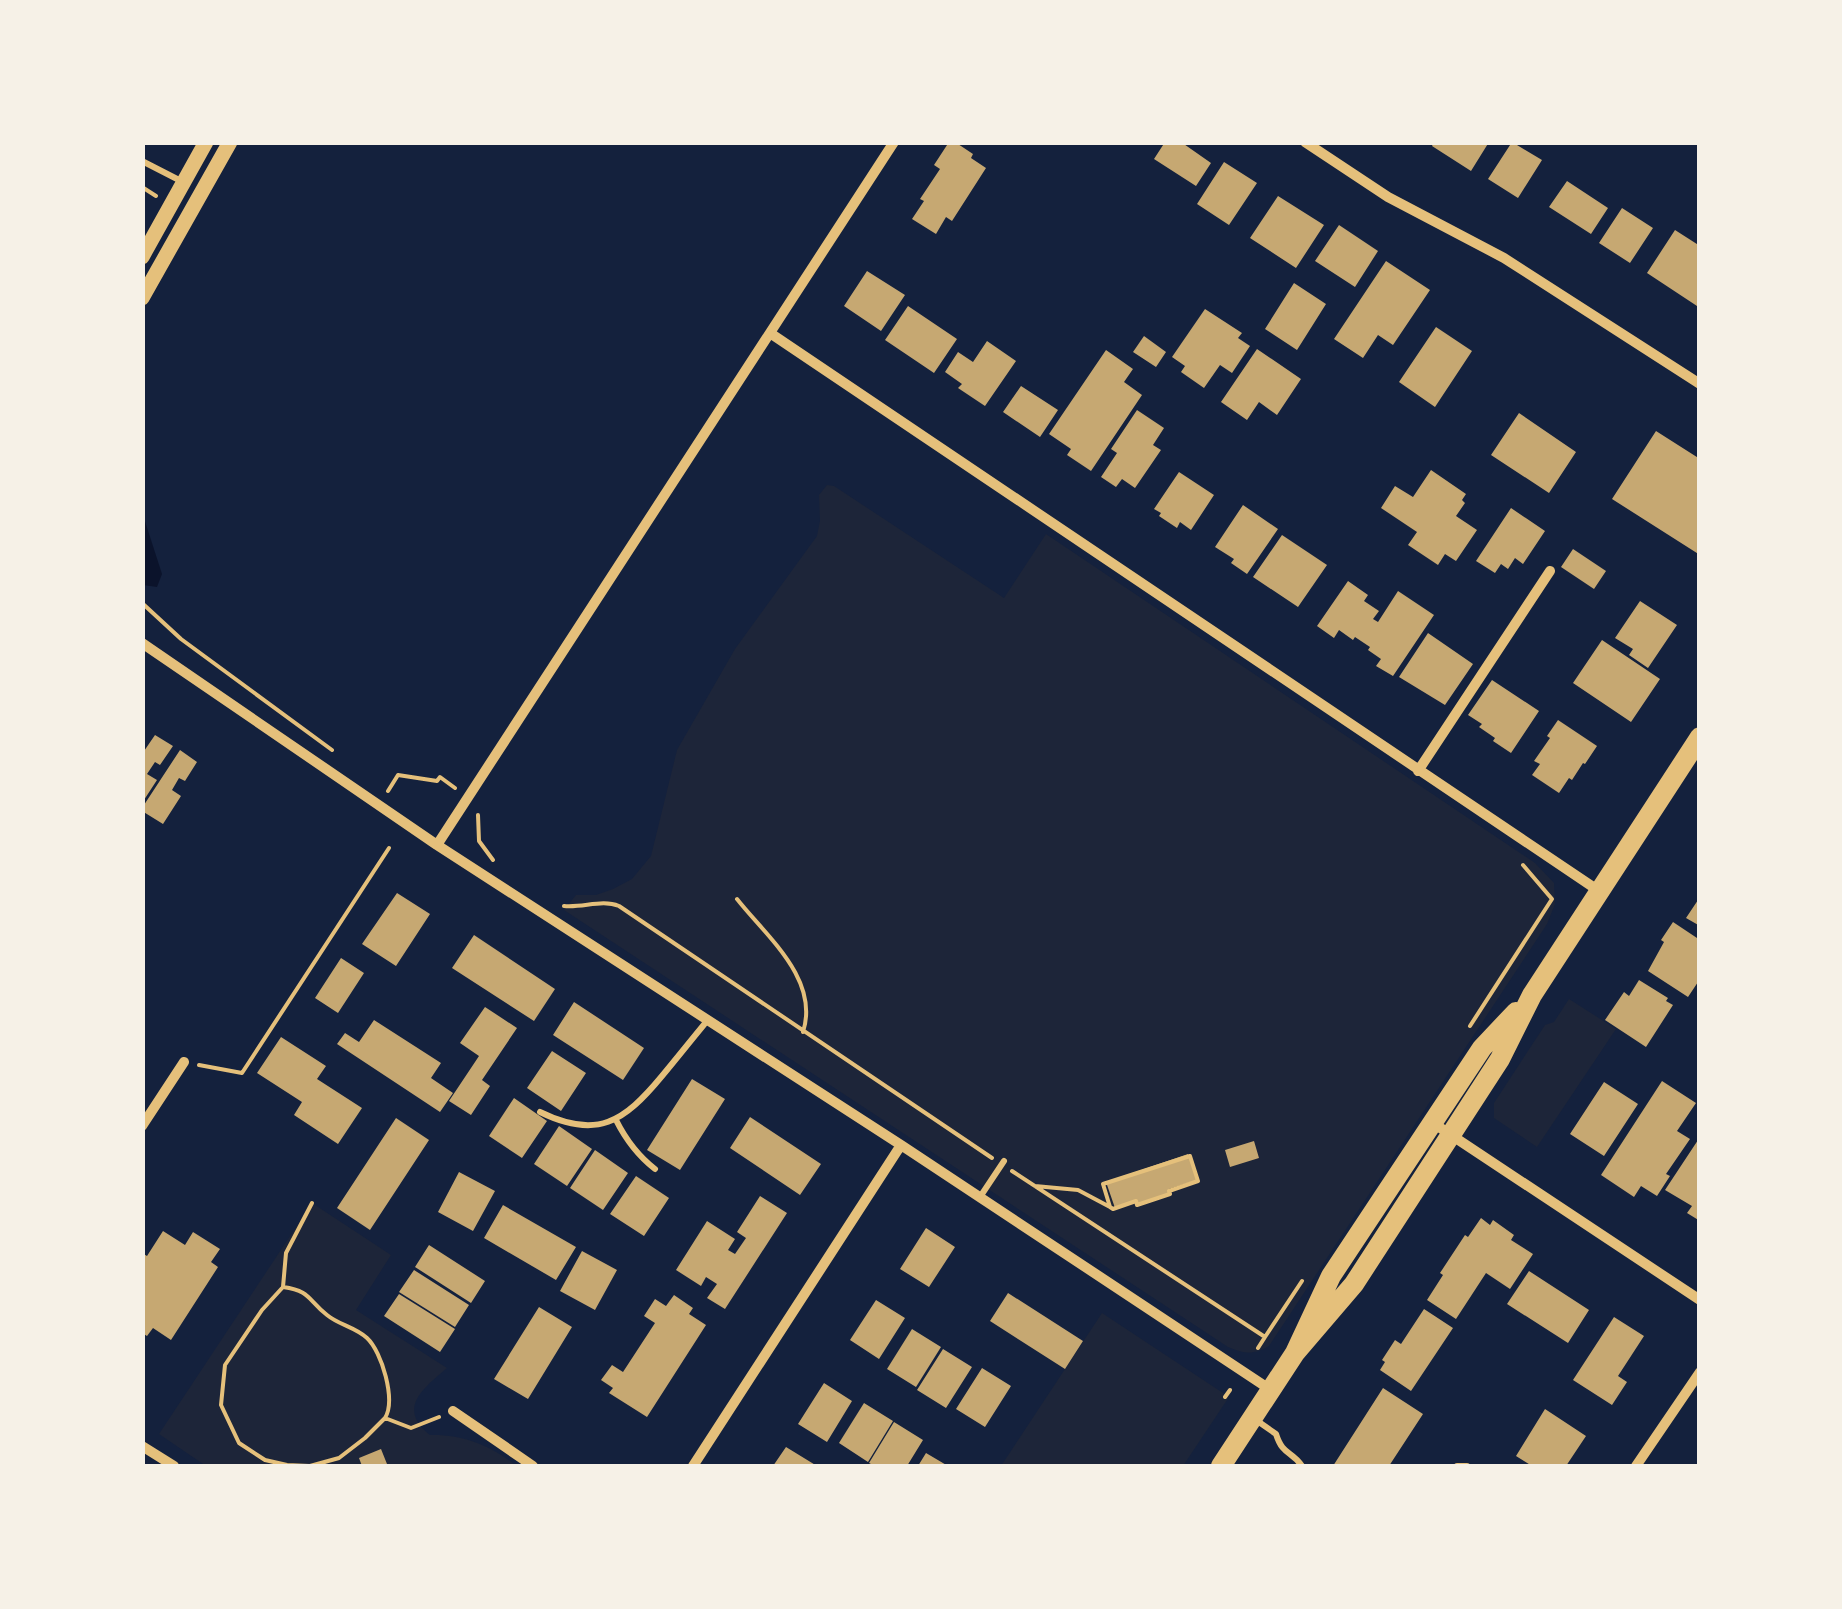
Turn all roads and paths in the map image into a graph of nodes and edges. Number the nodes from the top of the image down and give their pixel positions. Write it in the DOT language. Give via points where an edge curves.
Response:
graph roads {
  1 [pos="206,142"];
  2 [pos="230,142"];
  3 [pos="894,142"];
  4 [pos="1304,142"];
  5 [pos="142,161"];
  6 [pos="183,182"];
  7 [pos="142,187"];
  8 [pos="156,196"];
  9 [pos="142,257"];
  10 [pos="142,298"];
  11 [pos="770,334"];
  12 [pos="1700,384"];
  13 [pos="1550,570"];
  14 [pos="142,603"];
  15 [pos="142,643"];
  16 [pos="1700,737"];
  17 [pos="344,758"];
  18 [pos="1418,771"];
  19 [pos="388,791"];
  20 [pos="468,798"];
  21 [pos="437,845"];
  22 [pos="389,848"];
  23 [pos="494,860"];
  24 [pos="1523,865"];
  25 [pos="1599,891"];
  26 [pos="736,899"];
  27 [pos="562,906"];
  28 [pos="708,1020"];
  29 [pos="803,1032"];
  30 [pos="1463,1036"];
  31 [pos="184,1062"];
  32 [pos="540,1112"];
  33 [pos="616,1120"];
  34 [pos="142,1126"];
  35 [pos="1442,1130"];
  36 [pos="901,1145"];
  37 [pos="1003,1163"];
  38 [pos="654,1169"];
  39 [pos="1034,1186"];
  40 [pos="980,1198"];
  41 [pos="312,1202"];
  42 [pos="1110,1207"];
  43 [pos="1302,1282"];
  44 [pos="283,1287"];
  45 [pos="1700,1300"];
  46 [pos="1265,1337"];
  47 [pos="1258,1348"];
  48 [pos="1700,1372"];
  49 [pos="1230,1390"];
  50 [pos="1270,1390"];
  51 [pos="1225,1397"];
  52 [pos="453,1411"];
  53 [pos="385,1418"];
  54 [pos="1252,1418"];
  55 [pos="142,1446"];
  56 [pos="324,1464"];
  57 [pos="174,1466"];
  58 [pos="533,1466"];
  59 [pos="693,1466"];
  60 [pos="1221,1466"];
  61 [pos="1302,1466"];
  62 [pos="1457,1466"];
  63 [pos="1467,1466"];
  64 [pos="1636,1466"];
  1 -- 6 [label="street"];
  2 -- 10 [label="street"];
  3 -- 11 [label="street"];
  4 -- 12 [label="street" via="1388,197 1504,258"];
  5 -- 6 [label="lane"];
  6 -- 9 [label="street"];
  7 -- 8 [label="path"];
  11 -- 18 [label="street"];
  11 -- 20 [label="street"];
  13 -- 18 [label="street"];
  14 -- 17 [label="path" via="180,640"];
  15 -- 21 [label="street"];
  16 -- 25 [label="main road"];
  18 -- 25 [label="street"];
  19 -- 20 [label="path" via="398,775 440,777"];
  20 -- 21 [label="street"];
  20 -- 23 [label="path" via="480,807 479,841"];
  21 -- 28 [label="street"];
  22 -- 31 [label="path" via="242,1073"];
  24 -- 30 [label="path" via="1552,899"];
  25 -- 35 [label="main road" via="1532,994 1500,1059"];
  26 -- 29 [label="path" via="799,981 808,1010"];
  27 -- 29 [label="path" via="614,903"];
  28 -- 33 [label="lane" via="646,1095"];
  28 -- 36 [label="street"];
  29 -- 37 [label="path"];
  31 -- 34 [label="street"];
  32 -- 33 [label="lane" via="581,1126"];
  33 -- 38 [label="lane"];
  35 -- 45 [label="street"];
  35 -- 50 [label="main road" via="1354,1284"];
  36 -- 40 [label="street"];
  36 -- 59 [label="street"];
  37 -- 39 [label="path"];
  37 -- 40 [label="lane"];
  39 -- 42 [label="path" via="1078,1190"];
  39 -- 46 [label="path"];
  40 -- 50 [label="street"];
  41 -- 44 [label="path" via="286,1253"];
  42 -- 42 [label="path" via="1103,1184 1190,1156 1198,1181 1137,1206 1136,1201"];
  43 -- 46 [label="path"];
  44 -- 53 [label="path" via="302,1290 334,1321 371,1342 389,1389"];
  44 -- 56 [label="path" via="225,1365 221,1404 239,1443 265,1460"];
  46 -- 47 [label="path"];
  48 -- 64 [label="street"];
  49 -- 51 [label="path"];
  50 -- 54 [label="main road"];
  52 -- 53 [label="path" via="411,1428"];
  52 -- 58 [label="street"];
  53 -- 56 [label="path"];
  54 -- 60 [label="main road"];
  54 -- 61 [label="lane" via="1276,1434 1280,1448"];
  55 -- 57 [label="street"];
  62 -- 63 [label="lane"];
}
